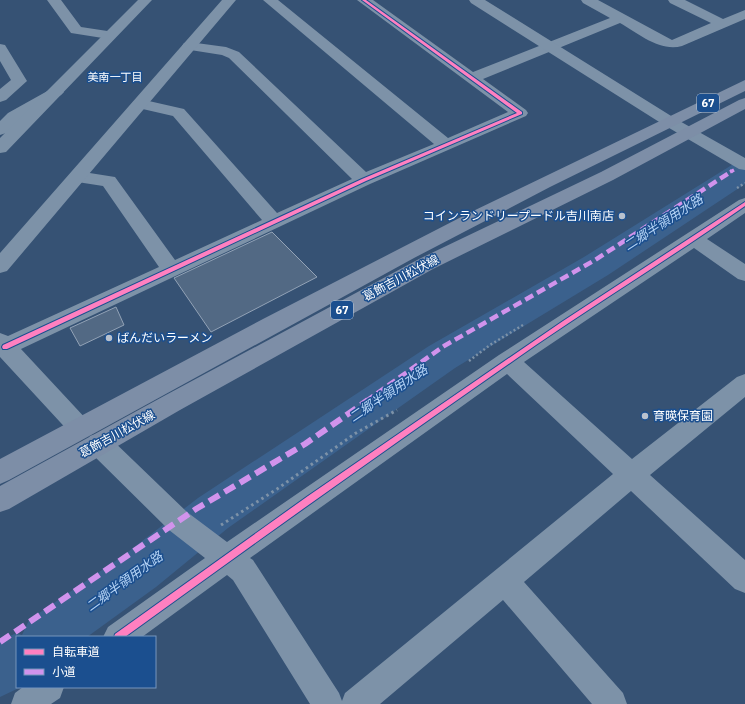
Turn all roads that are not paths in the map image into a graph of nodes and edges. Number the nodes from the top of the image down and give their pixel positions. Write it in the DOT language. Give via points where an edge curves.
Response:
graph roads {
  1 [pos="54,0"];
  2 [pos="145,0"];
  3 [pos="229,0"];
  4 [pos="270,0"];
  5 [pos="364,0"];
  6 [pos="476,0"];
  7 [pos="588,0"];
  8 [pos="674,0"];
  9 [pos="745,14"];
  10 [pos="622,18"];
  11 [pos="721,24"];
  12 [pos="109,35"];
  13 [pos="189,46"];
  14 [pos="550,47"];
  15 [pos="0,48"];
  16 [pos="472,78"];
  17 [pos="745,85"];
  18 [pos="56,92"];
  19 [pos="0,97"];
  20 [pos="745,103"];
  21 [pos="140,104"];
  22 [pos="670,122"];
  23 [pos="0,130"];
  24 [pos="690,133"];
  25 [pos="446,145"];
  26 [pos="0,148"];
  27 [pos="744,164"];
  28 [pos="77,177"];
  29 [pos="364,180"];
  30 [pos="745,204"];
  31 [pos="274,221"];
  32 [pos="694,239"];
  33 [pos="0,266"];
  34 [pos="171,269"];
  35 [pos="745,274"];
  36 [pos="2,345"];
  37 [pos="507,361"];
  38 [pos="741,393"];
  39 [pos="80,428"];
  40 [pos="98,444"];
  41 [pos="0,472"];
  42 [pos="631,475"];
  43 [pos="0,500"];
  44 [pos="221,552"];
  45 [pos="745,579"];
  46 [pos="505,581"];
  47 [pos="119,636"];
  48 [pos="48,688"];
  49 [pos="26,704"];
  50 [pos="328,704"];
  51 [pos="356,704"];
  52 [pos="612,704"];
  1 -- 12 [label="street" via="76,30"];
  2 -- 12 [label="street"];
  3 -- 13 [label="street"];
  4 -- 25 [label="street"];
  5 -- 16 [label="street"];
  6 -- 14 [label="street"];
  7 -- 10 [label="street"];
  8 -- 11 [label="street"];
  9 -- 11 [label="street"];
  10 -- 11 [label="street" via="672,44"];
  10 -- 14 [label="street"];
  12 -- 18 [label="street"];
  13 -- 21 [label="street"];
  13 -- 29 [label="street" via="226,51 234,55"];
  14 -- 16 [label="street"];
  14 -- 22 [label="street"];
  15 -- 19 [label="street" via="19,81"];
  16 -- 25 [label="street" via="520,112"];
  17 -- 22 [label="main road, 葛飾吉川松伏線 / 67"];
  18 -- 23 [label="street" via="14,116"];
  18 -- 26 [label="street"];
  20 -- 24 [label="main road, 葛飾吉川松伏線 / 67"];
  21 -- 28 [label="street"];
  21 -- 31 [label="street" via="178,112"];
  22 -- 24 [label="street"];
  22 -- 39 [label="main road, 葛飾吉川松伏線 / 67" via="409,253"];
  24 -- 27 [label="street"];
  24 -- 40 [label="main road, 葛飾吉川松伏線 / 67" via="426,264"];
  25 -- 29 [label="street"];
  28 -- 33 [label="street"];
  28 -- 34 [label="street" via="109,181"];
  29 -- 31 [label="street"];
  30 -- 32 [label="street"];
  31 -- 34 [label="street"];
  32 -- 35 [label="street"];
  32 -- 37 [label="street"];
  34 -- 36 [label="street"];
  36 -- 39 [label="street"];
  37 -- 42 [label="street"];
  37 -- 44 [label="street"];
  38 -- 42 [label="street"];
  39 -- 41 [label="main road, 葛飾吉川松伏線 / 67"];
  40 -- 43 [label="main road, 葛飾吉川松伏線 / 67"];
  40 -- 44 [label="street" via="178,521"];
  42 -- 45 [label="street"];
  42 -- 46 [label="street"];
  44 -- 47 [label="street"];
  44 -- 50 [label="street" via="243,570"];
  46 -- 51 [label="street"];
  46 -- 52 [label="street"];
  48 -- 49 [label="street"];
}
